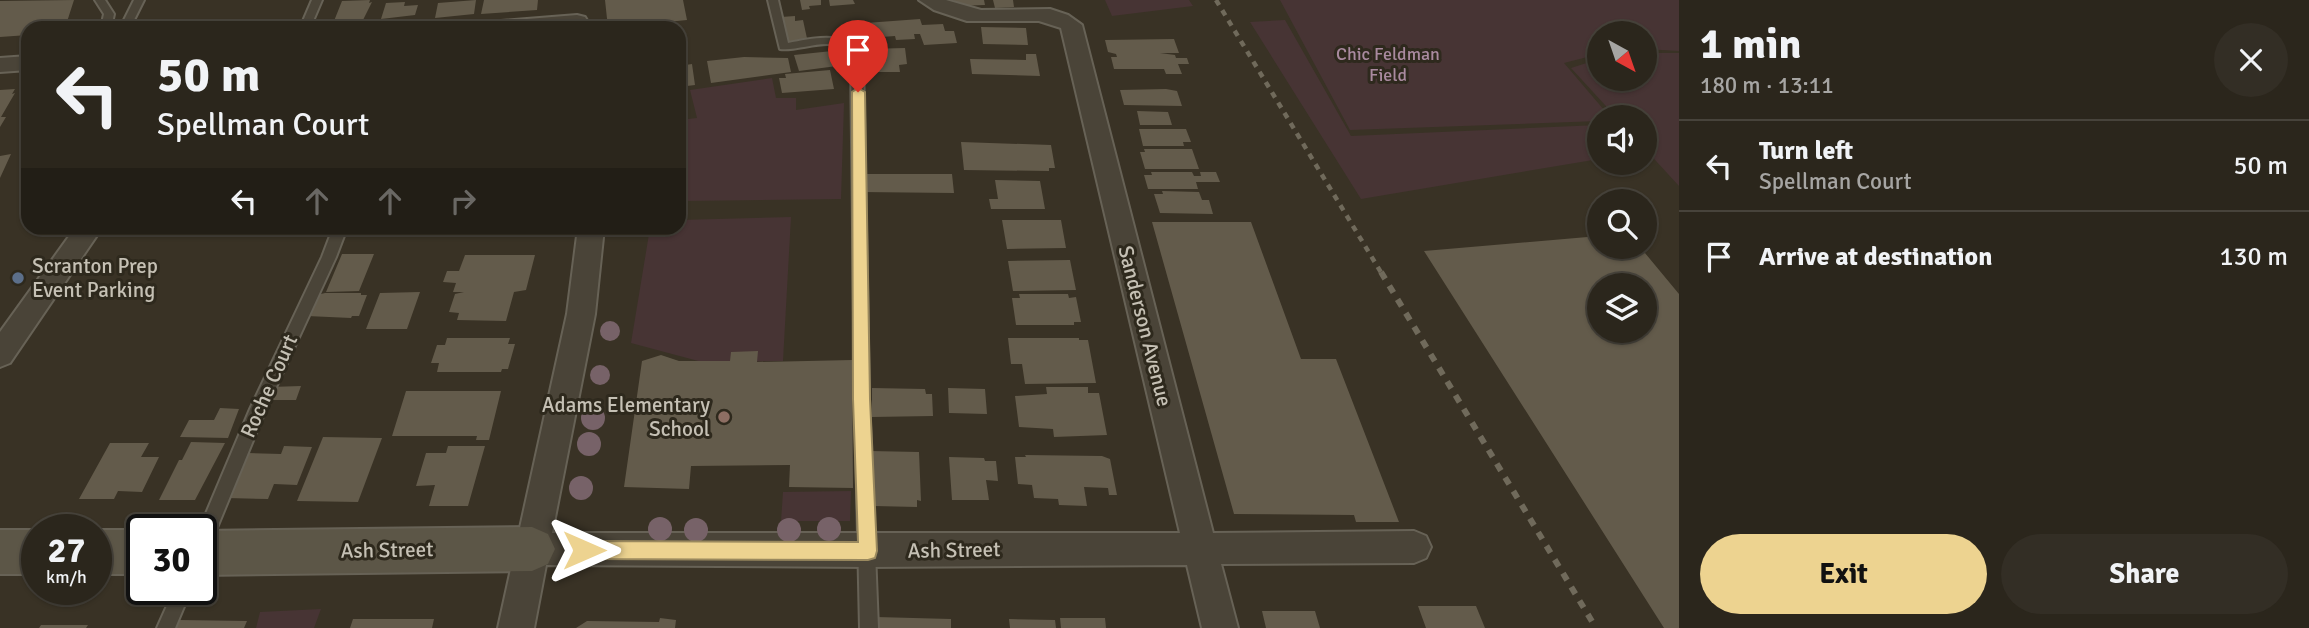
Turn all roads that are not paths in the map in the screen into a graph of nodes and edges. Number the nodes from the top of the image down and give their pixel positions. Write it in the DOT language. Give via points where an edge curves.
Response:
graph roads {
  1 [pos="100,0"];
  2 [pos="139,0"];
  3 [pos="317,0"];
  4 [pos="773,0"];
  5 [pos="929,0"];
  6 [pos="577,17"];
  7 [pos="107,21"];
  8 [pos="128,21"];
  9 [pos="308,21"];
  10 [pos="549,21"];
  11 [pos="21,64"];
  12 [pos="0,65"];
  13 [pos="84,235"];
  14 [pos="337,235"];
  15 [pos="590,235"];
  16 [pos="0,355"];
  17 [pos="214,514"];
  18 [pos="1413,547"];
  19 [pos="1200,548"];
  20 [pos="531,549"];
  21 [pos="868,551"];
  22 [pos="0,552"];
  23 [pos="21,552"];
  24 [pos="217,553"];
  25 [pos="176,605"];
  26 [pos="166,628"];
  27 [pos="516,628"];
  28 [pos="869,628"];
  29 [pos="1220,628"];
  1 -- 7 [label="lane"];
  2 -- 8 [label="lane"];
  3 -- 9 [label="lane"];
  4 -- 21 [label="lane" via="784,47 844,42 857,56"];
  5 -- 19 [label="street, Sanderson Avenue" via="967,15 1052,15 1071,24"];
  6 -- 10 [label="street"];
  11 -- 12 [label="street"];
  13 -- 16 [label="street"];
  14 -- 17 [label="lane, Roche Court"];
  15 -- 20 [label="street" via="581,314"];
  18 -- 19 [label="street, Ash Street"];
  19 -- 21 [label="street, Ash Street"];
  19 -- 29 [label="street, Sanderson Avenue"];
  20 -- 21 [label="street, Ash Street"];
  20 -- 24 [label="street, Ash Street"];
  20 -- 27 [label="street"];
  21 -- 28 [label="lane"];
  22 -- 23 [label="street"];
  25 -- 26 [label="lane"];
}
